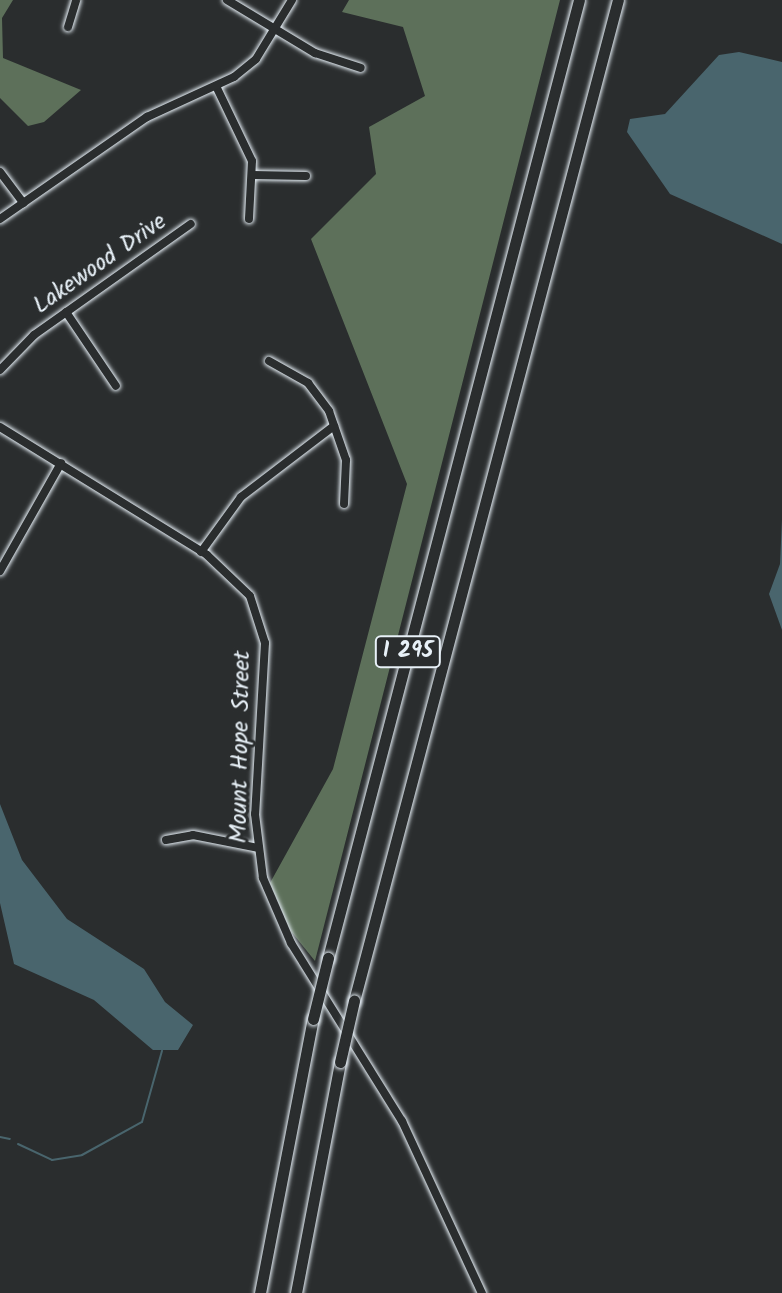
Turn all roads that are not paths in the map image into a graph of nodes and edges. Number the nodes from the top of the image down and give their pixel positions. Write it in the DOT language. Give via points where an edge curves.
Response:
graph roads {
  1 [pos="76,0"];
  2 [pos="227,0"];
  3 [pos="292,0"];
  4 [pos="579,0"];
  5 [pos="616,0"];
  6 [pos="68,27"];
  7 [pos="276,29"];
  8 [pos="361,68"];
  9 [pos="216,86"];
  10 [pos="0,172"];
  11 [pos="253,175"];
  12 [pos="306,176"];
  13 [pos="23,203"];
  14 [pos="0,219"];
  15 [pos="249,219"];
  16 [pos="191,224"];
  17 [pos="66,312"];
  18 [pos="269,361"];
  19 [pos="0,370"];
  20 [pos="116,386"];
  21 [pos="334,426"];
  22 [pos="0,427"];
  23 [pos="61,463"];
  24 [pos="344,504"];
  25 [pos="201,552"];
  26 [pos="3,559"];
  27 [pos="0,571"];
  28 [pos="166,840"];
  29 [pos="258,848"];
  30 [pos="477,1291"];
  31 [pos="260,1293"];
  32 [pos="296,1293"];
  1 -- 6 [label="street"];
  2 -- 7 [label="street"];
  3 -- 7 [label="street"];
  4 -- 31 [label="highway, I 295, bridge" via="328,958"];
  5 -- 32 [label="highway, I 295, bridge" via="354,1001"];
  7 -- 8 [label="street"];
  7 -- 9 [label="street" via="256,59"];
  9 -- 11 [label="street" via="248,146"];
  9 -- 13 [label="street" via="147,117"];
  10 -- 13 [label="street"];
  11 -- 12 [label="street"];
  11 -- 15 [label="street"];
  13 -- 14 [label="street"];
  16 -- 17 [label="street, Lakewood Drive"];
  17 -- 19 [label="street, Lakewood Drive"];
  17 -- 20 [label="street"];
  18 -- 21 [label="street" via="308,383"];
  21 -- 24 [label="street" via="346,460"];
  21 -- 25 [label="street" via="241,497"];
  22 -- 23 [label="street, Mount Hope Street"];
  23 -- 25 [label="street, Mount Hope Street"];
  23 -- 26 [label="street"];
  25 -- 29 [label="street, Mount Hope Street" via="242,583 265,643"];
  26 -- 27 [label="street"];
  28 -- 29 [label="street" via="193,835"];
  29 -- 30 [label="street, Mount Hope Street" via="274,912 402,1121"];
}
